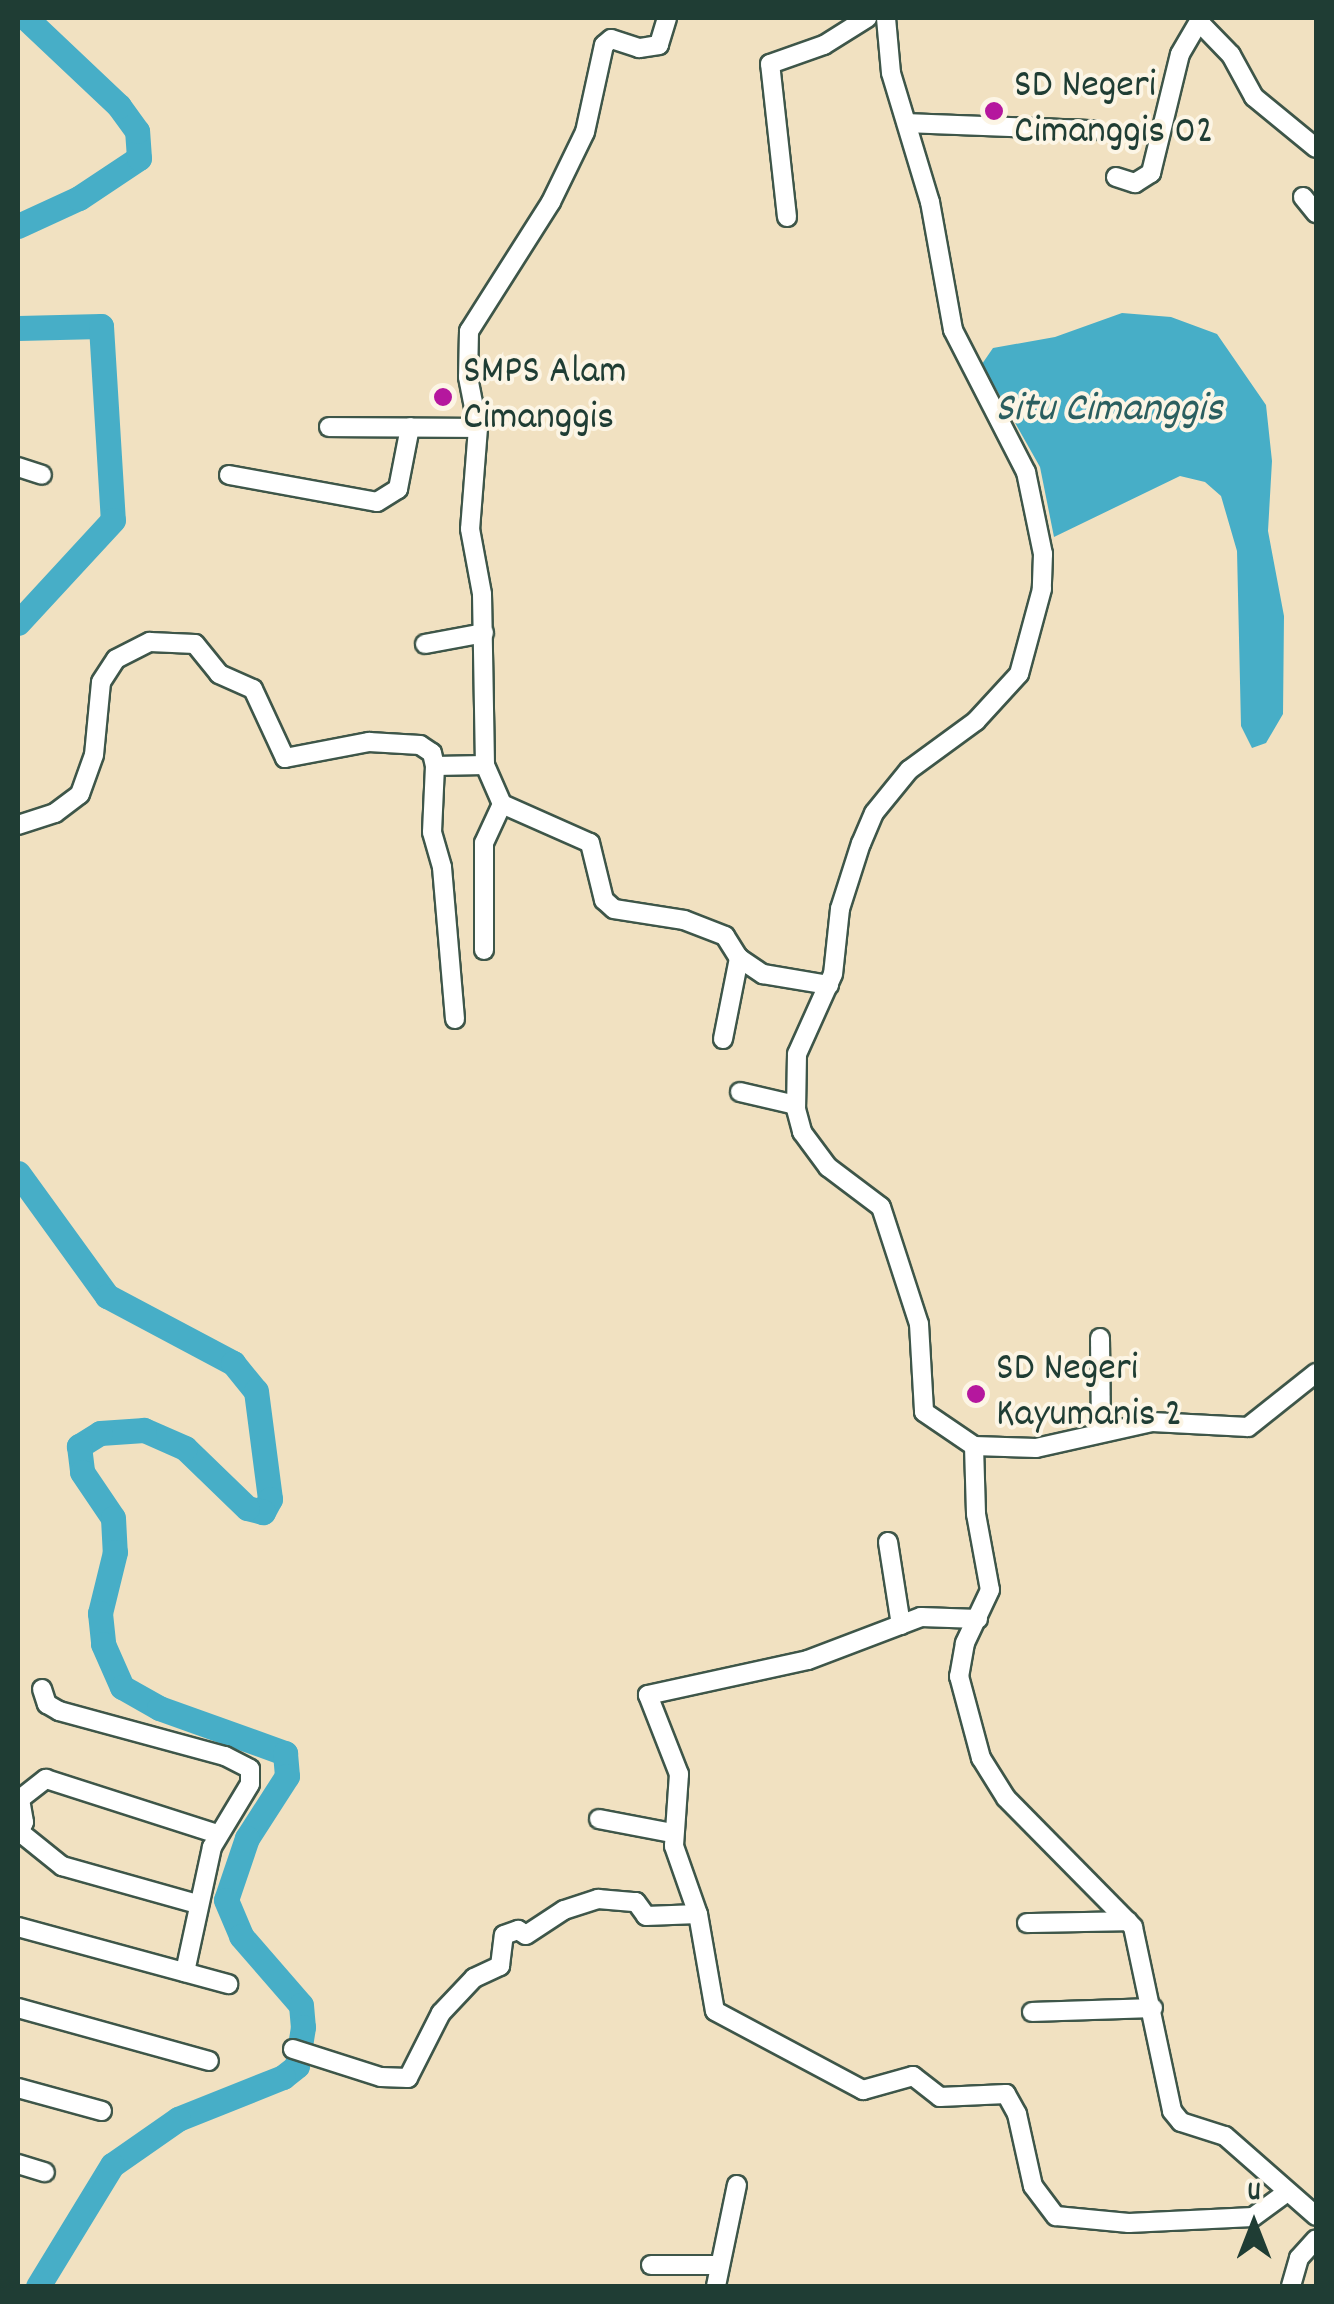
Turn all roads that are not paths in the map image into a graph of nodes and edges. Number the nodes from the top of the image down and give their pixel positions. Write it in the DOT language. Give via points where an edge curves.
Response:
graph roads {
  1 [pos="667,18"];
  2 [pos="867,18"];
  3 [pos="886,18"];
  4 [pos="1201,21"];
  5 [pos="906,123"];
  6 [pos="1092,130"];
  7 [pos="1316,148"];
  8 [pos="1116,177"];
  9 [pos="1304,197"];
  10 [pos="1316,213"];
  11 [pos="786,217"];
  12 [pos="329,426"];
  13 [pos="410,428"];
  14 [pos="478,428"];
  15 [pos="18,468"];
  16 [pos="42,475"];
  17 [pos="230,475"];
  18 [pos="484,634"];
  19 [pos="425,644"];
  20 [pos="485,765"];
  21 [pos="436,766"];
  22 [pos="502,804"];
  23 [pos="18,825"];
  24 [pos="484,950"];
  25 [pos="738,958"];
  26 [pos="829,985"];
  27 [pos="455,1019"];
  28 [pos="723,1039"];
  29 [pos="740,1092"];
  30 [pos="796,1105"];
  31 [pos="1100,1338"];
  32 [pos="1316,1373"];
  33 [pos="1101,1429"];
  34 [pos="974,1446"];
  35 [pos="888,1542"];
  36 [pos="978,1619"];
  37 [pos="901,1625"];
  38 [pos="42,1689"];
  39 [pos="599,1819"];
  40 [pos="672,1833"];
  41 [pos="19,1834"];
  42 [pos="217,1834"];
  43 [pos="197,1904"];
  44 [pos="698,1914"];
  45 [pos="1128,1921"];
  46 [pos="1027,1923"];
  47 [pos="18,1927"];
  48 [pos="186,1972"];
  49 [pos="228,1984"];
  50 [pos="18,2008"];
  51 [pos="1153,2008"];
  52 [pos="1032,2012"];
  53 [pos="293,2050"];
  54 [pos="209,2061"];
  55 [pos="18,2088"];
  56 [pos="102,2111"];
  57 [pos="18,2164"];
  58 [pos="46,2172"];
  59 [pos="736,2185"];
  60 [pos="1287,2192"];
  61 [pos="1316,2216"];
  62 [pos="1316,2239"];
  63 [pos="717,2265"];
  64 [pos="651,2266"];
  65 [pos="716,2286"];
  66 [pos="1291,2286"];
  1 -- 14 [label="street" via="659,44 604,44 584,132 550,202 474,317 468,377"];
  2 -- 11 [label="street" via="824,46 770,64"];
  3 -- 5 [label="street" via="891,72"];
  4 -- 7 [label="street" via="1231,55 1254,97"];
  4 -- 8 [label="street" via="1180,54 1151,173 1135,183"];
  5 -- 6 [label="street"];
  5 -- 26 [label="street" via="930,202 959,346 1032,491 1043,554 1031,649 993,703 909,770 874,812 849,874"];
  9 -- 10 [label="street"];
  12 -- 13 [label="street"];
  13 -- 14 [label="street"];
  13 -- 17 [label="street" via="401,482 387,499 350,500"];
  14 -- 18 [label="street" via="470,529"];
  15 -- 16 [label="street"];
  18 -- 19 [label="street"];
  18 -- 20 [label="street"];
  20 -- 21 [label="street"];
  20 -- 22 [label="street"];
  21 -- 23 [label="street" via="420,745 369,742 286,758 253,689 219,674 195,644 150,642 116,660 100,682 94,755 80,794 55,814"];
  21 -- 27 [label="street" via="432,832 442,866"];
  22 -- 24 [label="street" via="484,843"];
  22 -- 25 [label="street" via="590,844 604,900 614,909 710,930 725,936"];
  25 -- 26 [label="street" via="763,974"];
  25 -- 28 [label="street"];
  26 -- 30 [label="street" via="797,1054"];
  29 -- 30 [label="street"];
  30 -- 34 [label="street" via="813,1150 873,1197 887,1219 919,1324 924,1412"];
  31 -- 33 [label="street"];
  32 -- 33 [label="street" via="1248,1427 1152,1422"];
  33 -- 34 [label="street" via="1036,1448"];
  34 -- 36 [label="street" via="976,1514 990,1590"];
  35 -- 37 [label="street"];
  36 -- 37 [label="street" via="921,1617"];
  36 -- 45 [label="street" via="959,1676 992,1782"];
  37 -- 40 [label="street" via="808,1660 648,1695 679,1774"];
  38 -- 42 [label="street" via="59,1711 247,1766 250,1784"];
  39 -- 40 [label="street"];
  40 -- 44 [label="street"];
  41 -- 42 [label="street" via="20,1799 46,1780"];
  41 -- 43 [label="street" via="62,1866"];
  42 -- 43 [label="street"];
  43 -- 48 [label="street"];
  44 -- 53 [label="street" via="646,1916 636,1902 582,1901 526,1935 504,1935 500,1966 474,1978 441,2013 408,2078 381,2077"];
  44 -- 60 [label="street" via="703,1964 721,2016 863,2090 914,2076 940,2097 1006,2094 1017,2114 1027,2172 1050,2213 1130,2222 1252,2217"];
  45 -- 46 [label="street"];
  45 -- 51 [label="street"];
  47 -- 48 [label="street"];
  48 -- 49 [label="street"];
  50 -- 54 [label="street"];
  51 -- 52 [label="street"];
  51 -- 60 [label="street" via="1172,2112 1182,2122 1226,2136"];
  55 -- 56 [label="street"];
  57 -- 58 [label="street"];
  59 -- 63 [label="street"];
  60 -- 61 [label="street"];
  62 -- 66 [label="street" via="1298,2258"];
  63 -- 64 [label="street"];
  63 -- 65 [label="street"];
}
